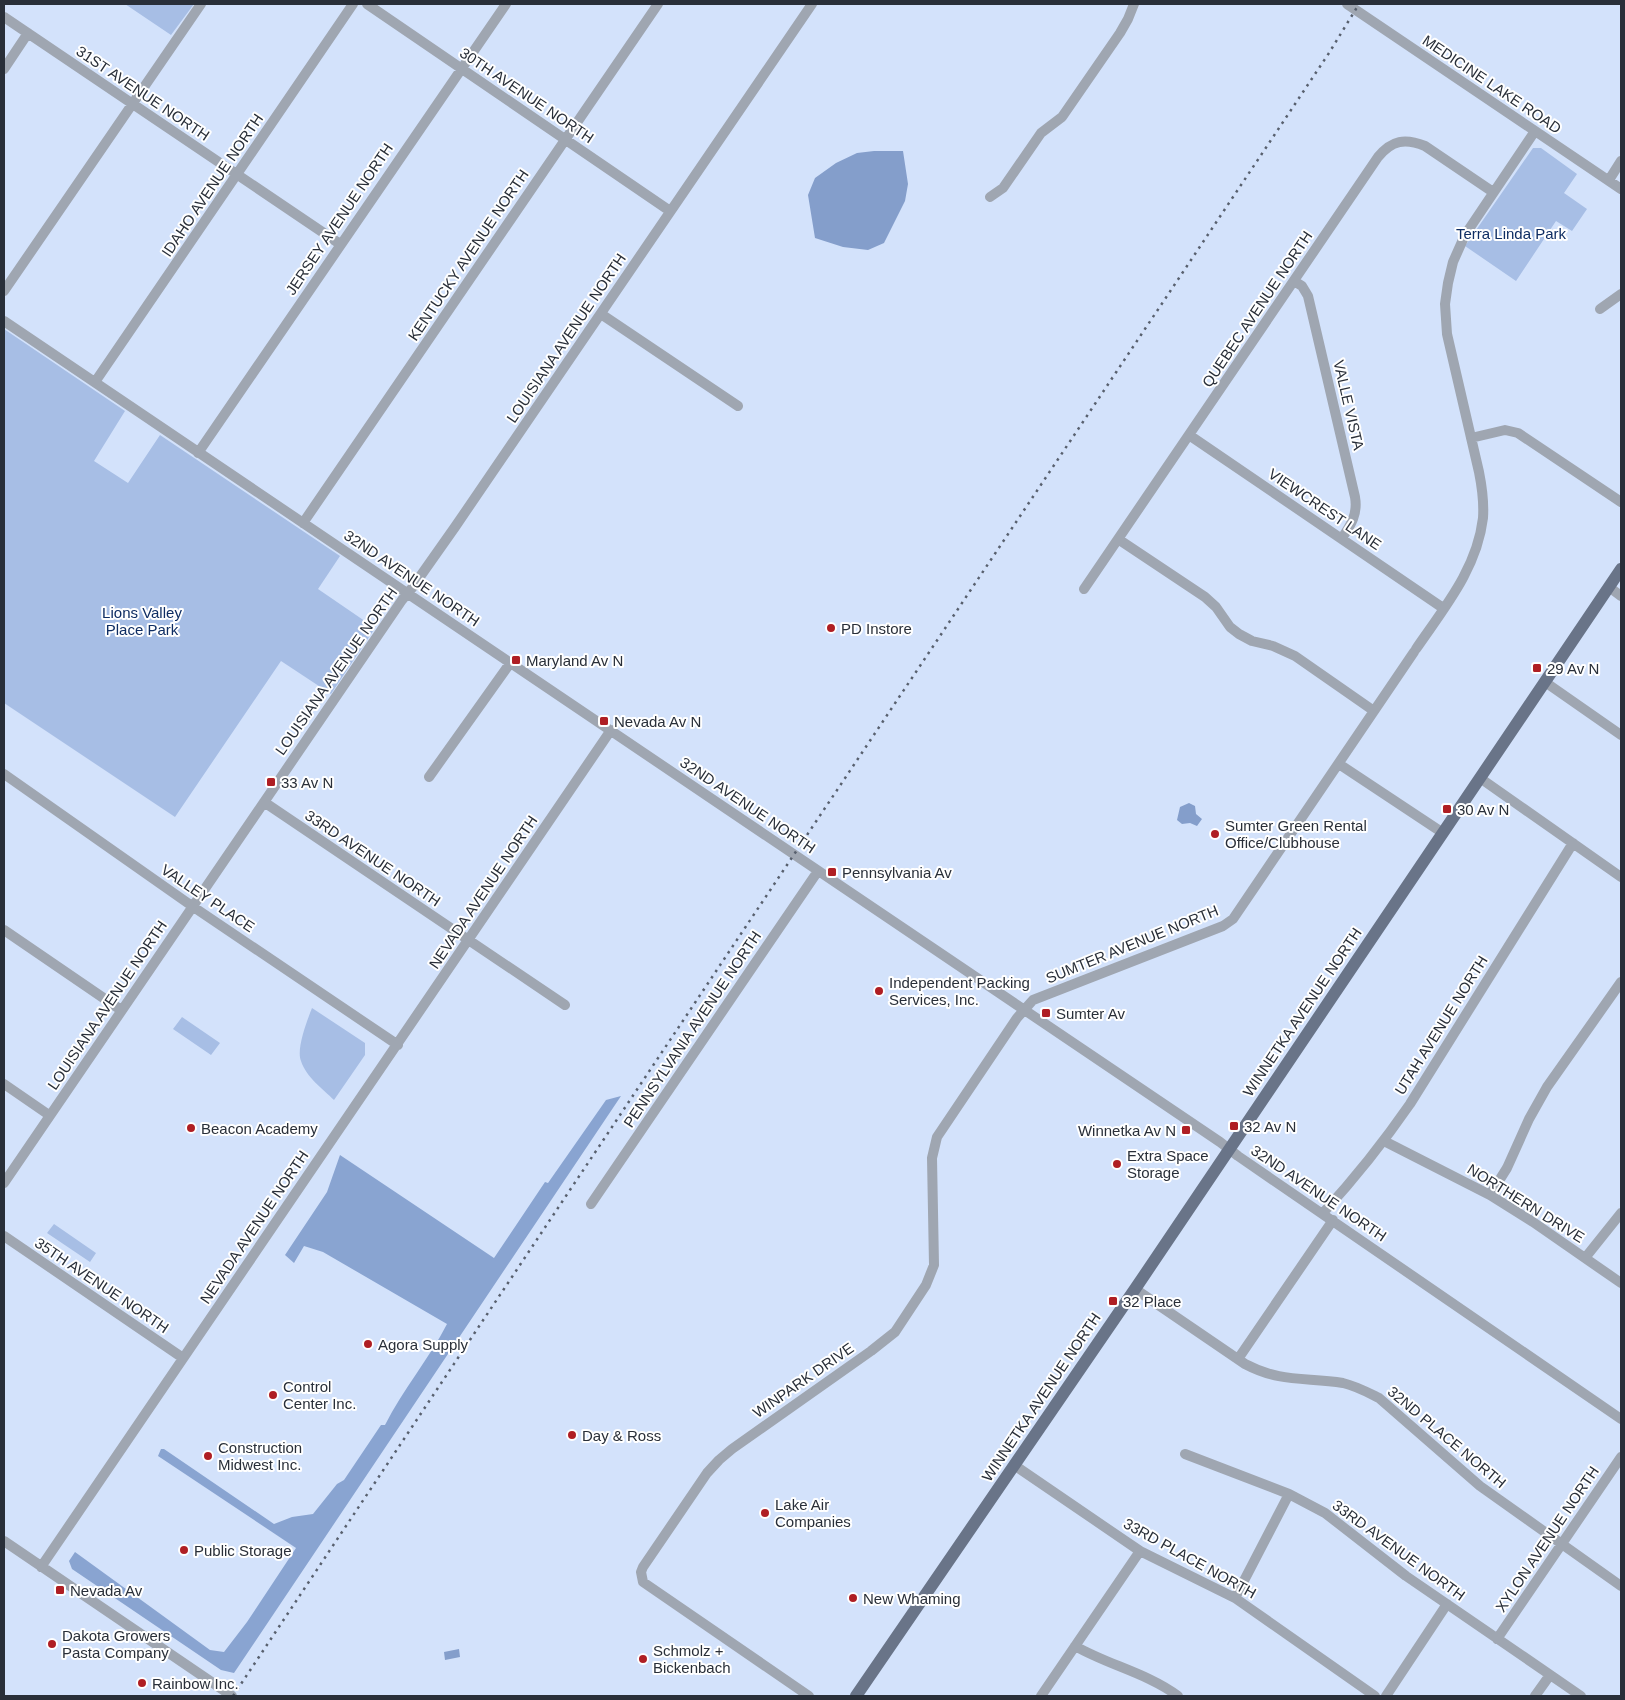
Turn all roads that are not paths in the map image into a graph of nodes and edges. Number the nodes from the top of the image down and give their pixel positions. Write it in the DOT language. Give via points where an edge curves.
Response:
graph roads {
  1 [pos="201,4"];
  2 [pos="353,4"];
  3 [pos="367,4"];
  4 [pos="506,4"];
  5 [pos="658,4"];
  6 [pos="812,4"];
  7 [pos="1134,4"];
  8 [pos="1347,4"];
  9 [pos="4,17"];
  10 [pos="28,34"];
  11 [pos="461,68"];
  12 [pos="4,69"];
  13 [pos="132,104"];
  14 [pos="1535,130"];
  15 [pos="565,139"];
  16 [pos="1621,161"];
  17 [pos="237,174"];
  18 [pos="1609,180"];
  19 [pos="1621,189"];
  20 [pos="1493,192"];
  21 [pos="990,197"];
  22 [pos="670,211"];
  23 [pos="340,244"];
  24 [pos="1294,281"];
  25 [pos="4,291"];
  26 [pos="1621,294"];
  27 [pos="1600,309"];
  28 [pos="601,314"];
  29 [pos="4,321"];
  30 [pos="94,382"];
  31 [pos="738,406"];
  32 [pos="1189,435"];
  33 [pos="1471,438"];
  34 [pos="198,453"];
  35 [pos="1621,502"];
  36 [pos="303,523"];
  37 [pos="1342,538"];
  38 [pos="1118,539"];
  39 [pos="1621,569"];
  40 [pos="1609,587"];
  41 [pos="1084,589"];
  42 [pos="407,593"];
  43 [pos="1621,596"];
  44 [pos="1443,608"];
  45 [pos="511,662"];
  46 [pos="1545,682"];
  47 [pos="1374,710"];
  48 [pos="611,730"];
  49 [pos="1621,735"];
  50 [pos="1339,764"];
  51 [pos="4,774"];
  52 [pos="429,777"];
  53 [pos="1480,778"];
  54 [pos="264,802"];
  55 [pos="1443,833"];
  56 [pos="1573,843"];
  57 [pos="818,871"];
  58 [pos="1621,876"];
  59 [pos="192,906"];
  60 [pos="4,930"];
  61 [pos="468,940"];
  62 [pos="1621,982"];
  63 [pos="565,1005"];
  64 [pos="121,1010"];
  65 [pos="1024,1010"];
  66 [pos="398,1045"];
  67 [pos="4,1084"];
  68 [pos="49,1115"];
  69 [pos="1384,1141"];
  70 [pos="1229,1149"];
  71 [pos="4,1183"];
  72 [pos="1490,1194"];
  73 [pos="591,1204"];
  74 [pos="1323,1213"];
  75 [pos="1621,1213"];
  76 [pos="1333,1220"];
  77 [pos="4,1236"];
  78 [pos="1585,1258"];
  79 [pos="1621,1283"];
  80 [pos="1135,1288"];
  81 [pos="183,1358"];
  82 [pos="1238,1359"];
  83 [pos="1621,1419"];
  84 [pos="1185,1454"];
  85 [pos="1621,1457"];
  86 [pos="1014,1465"];
  87 [pos="1289,1494"];
  88 [pos="4,1541"];
  89 [pos="1561,1545"];
  90 [pos="1140,1550"];
  91 [pos="41,1567"];
  92 [pos="1621,1586"];
  93 [pos="1235,1598"];
  94 [pos="1447,1604"];
  95 [pos="1497,1639"];
  96 [pos="1075,1646"];
  97 [pos="1550,1675"];
  98 [pos="232,1696"];
  99 [pos="809,1696"];
  100 [pos="856,1696"];
  101 [pos="1041,1696"];
  102 [pos="1178,1696"];
  103 [pos="1375,1696"];
  104 [pos="1386,1696"];
  105 [pos="1535,1696"];
  106 [pos="1581,1696"];
  1 -- 13 [label="street"];
  2 -- 17 [label="street, IDAHO AVENUE NORTH"];
  3 -- 11 [label="street, 30TH AVENUE NORTH"];
  4 -- 11 [label="street, JERSEY AVENUE NORTH"];
  5 -- 15 [label="street, KENTUCKY AVENUE NORTH"];
  6 -- 22 [label="street, LOUISIANA AVENUE NORTH"];
  7 -- 21 [label="street" via="1112,45 1062,117 1041,133 1003,188"];
  8 -- 14 [label="street, MEDICINE LAKE ROAD"];
  9 -- 10 [label="street, 31ST AVENUE NORTH"];
  10 -- 12 [label="street"];
  10 -- 13 [label="street, 31ST AVENUE NORTH"];
  11 -- 15 [label="street, 30TH AVENUE NORTH"];
  11 -- 23 [label="street, JERSEY AVENUE NORTH"];
  13 -- 17 [label="street, 31ST AVENUE NORTH"];
  13 -- 25 [label="street"];
  14 -- 18 [label="street, MEDICINE LAKE ROAD"];
  14 -- 20 [label="street, SUMTER AVENUE NORTH"];
  15 -- 22 [label="street, 30TH AVENUE NORTH"];
  15 -- 36 [label="street, KENTUCKY AVENUE NORTH"];
  16 -- 18 [label="street"];
  17 -- 23 [label="street, 31ST AVENUE NORTH"];
  17 -- 30 [label="street, IDAHO AVENUE NORTH"];
  18 -- 19 [label="street, MEDICINE LAKE ROAD"];
  20 -- 24 [label="street, QUEBEC AVENUE NORTH" via="1425,146 1415,142 1395,143 1378,157"];
  20 -- 33 [label="street, SUMTER AVENUE NORTH" via="1465,235 1448,283 1445,304 1446,334"];
  22 -- 28 [label="street, LOUISIANA AVENUE NORTH"];
  23 -- 34 [label="street, JERSEY AVENUE NORTH"];
  24 -- 32 [label="street, QUEBEC AVENUE NORTH"];
  24 -- 37 [label="street, VALLE VISTA" via="1308,296 1357,506"];
  26 -- 27 [label="street"];
  28 -- 31 [label="street"];
  28 -- 42 [label="street, LOUISIANA AVENUE NORTH"];
  29 -- 30 [label="street, 32ND AVENUE NORTH"];
  30 -- 34 [label="street, 32ND AVENUE NORTH"];
  32 -- 37 [label="street, VIEWCREST LANE"];
  32 -- 38 [label="street, QUEBEC AVENUE NORTH"];
  33 -- 35 [label="street" via="1505,430 1518,433"];
  33 -- 44 [label="street, SUMTER AVENUE NORTH" via="1483,495 1483,518 1471,564"];
  34 -- 36 [label="street, 32ND AVENUE NORTH"];
  36 -- 42 [label="street, 32ND AVENUE NORTH"];
  37 -- 44 [label="street, VIEWCREST LANE"];
  38 -- 41 [label="street, QUEBEC AVENUE NORTH"];
  38 -- 47 [label="street" via="1205,597 1239,634 1294,656"];
  39 -- 40 [label="main road, WINNETKA AVENUE NORTH"];
  40 -- 43 [label="street"];
  40 -- 46 [label="main road, WINNETKA AVENUE NORTH"];
  42 -- 45 [label="street, 32ND AVENUE NORTH"];
  42 -- 54 [label="street, LOUISIANA AVENUE NORTH"];
  44 -- 47 [label="street, SUMTER AVENUE NORTH"];
  45 -- 48 [label="street, 32ND AVENUE NORTH"];
  45 -- 52 [label="street"];
  46 -- 49 [label="street"];
  46 -- 53 [label="main road, WINNETKA AVENUE NORTH"];
  47 -- 50 [label="street, SUMTER AVENUE NORTH"];
  48 -- 57 [label="street, 32ND AVENUE NORTH"];
  48 -- 61 [label="street, NEVADA AVENUE NORTH"];
  50 -- 55 [label="street"];
  50 -- 65 [label="street, SUMTER AVENUE NORTH" via="1233,918 1223,926 1033,1000"];
  51 -- 59 [label="street, VALLEY PLACE"];
  53 -- 55 [label="main road, WINNETKA AVENUE NORTH"];
  53 -- 56 [label="street"];
  54 -- 59 [label="street, LOUISIANA AVENUE NORTH"];
  54 -- 61 [label="street, 33RD AVENUE NORTH"];
  55 -- 70 [label="main road, WINNETKA AVENUE NORTH"];
  56 -- 58 [label="street"];
  56 -- 69 [label="street, UTAH AVENUE NORTH"];
  57 -- 65 [label="street, 32ND AVENUE NORTH"];
  57 -- 73 [label="street, PENNSYLVANIA AVENUE NORTH"];
  59 -- 64 [label="street, LOUISIANA AVENUE NORTH"];
  59 -- 66 [label="street, VALLEY PLACE"];
  60 -- 64 [label="street"];
  61 -- 63 [label="street, 33RD AVENUE NORTH"];
  61 -- 66 [label="street, NEVADA AVENUE NORTH"];
  62 -- 72 [label="street" via="1547,1087 1507,1168"];
  64 -- 68 [label="street, LOUISIANA AVENUE NORTH"];
  65 -- 70 [label="street, 32ND AVENUE NORTH"];
  65 -- 99 [label="street, WINPARK DRIVE" via="937,1137 932,1158 934,1265 926,1286 895,1332 719,1460 641,1572 648,1586"];
  66 -- 81 [label="street, NEVADA AVENUE NORTH"];
  67 -- 68 [label="street"];
  68 -- 71 [label="street, LOUISIANA AVENUE NORTH"];
  69 -- 72 [label="street, NORTHERN DRIVE"];
  69 -- 74 [label="street, UTAH AVENUE NORTH"];
  70 -- 74 [label="street, 32ND AVENUE NORTH"];
  70 -- 80 [label="main road, WINNETKA AVENUE NORTH"];
  72 -- 78 [label="street, NORTHERN DRIVE"];
  74 -- 76 [label="street, 32ND AVENUE NORTH"];
  75 -- 78 [label="street"];
  76 -- 82 [label="street"];
  76 -- 83 [label="street, 32ND AVENUE NORTH"];
  77 -- 81 [label="street, 35TH AVENUE NORTH"];
  78 -- 79 [label="street, NORTHERN DRIVE"];
  80 -- 82 [label="street, 32ND PLACE NORTH"];
  80 -- 86 [label="main road, WINNETKA AVENUE NORTH"];
  81 -- 91 [label="street, NEVADA AVENUE NORTH"];
  82 -- 89 [label="street, 32ND PLACE NORTH" via="1275,1377 1344,1384 1379,1398 1480,1486"];
  84 -- 87 [label="street, 33RD AVENUE NORTH"];
  85 -- 89 [label="street, XYLON AVENUE NORTH"];
  86 -- 90 [label="street, 33RD PLACE NORTH"];
  86 -- 100 [label="main road, WINNETKA AVENUE NORTH"];
  87 -- 93 [label="street"];
  87 -- 94 [label="street, 33RD AVENUE NORTH" via="1325,1513"];
  88 -- 91 [label="street"];
  89 -- 92 [label="street, 32ND PLACE NORTH"];
  89 -- 95 [label="street, XYLON AVENUE NORTH"];
  90 -- 93 [label="street, 33RD PLACE NORTH"];
  90 -- 96 [label="street"];
  91 -- 98 [label="street"];
  93 -- 103 [label="street, 33RD PLACE NORTH"];
  94 -- 95 [label="street, 33RD AVENUE NORTH"];
  94 -- 104 [label="street"];
  95 -- 97 [label="street, 33RD AVENUE NORTH"];
  96 -- 101 [label="street"];
  96 -- 102 [label="street" via="1155,1682"];
  97 -- 105 [label="street"];
  97 -- 106 [label="street, 33RD AVENUE NORTH"];
}
